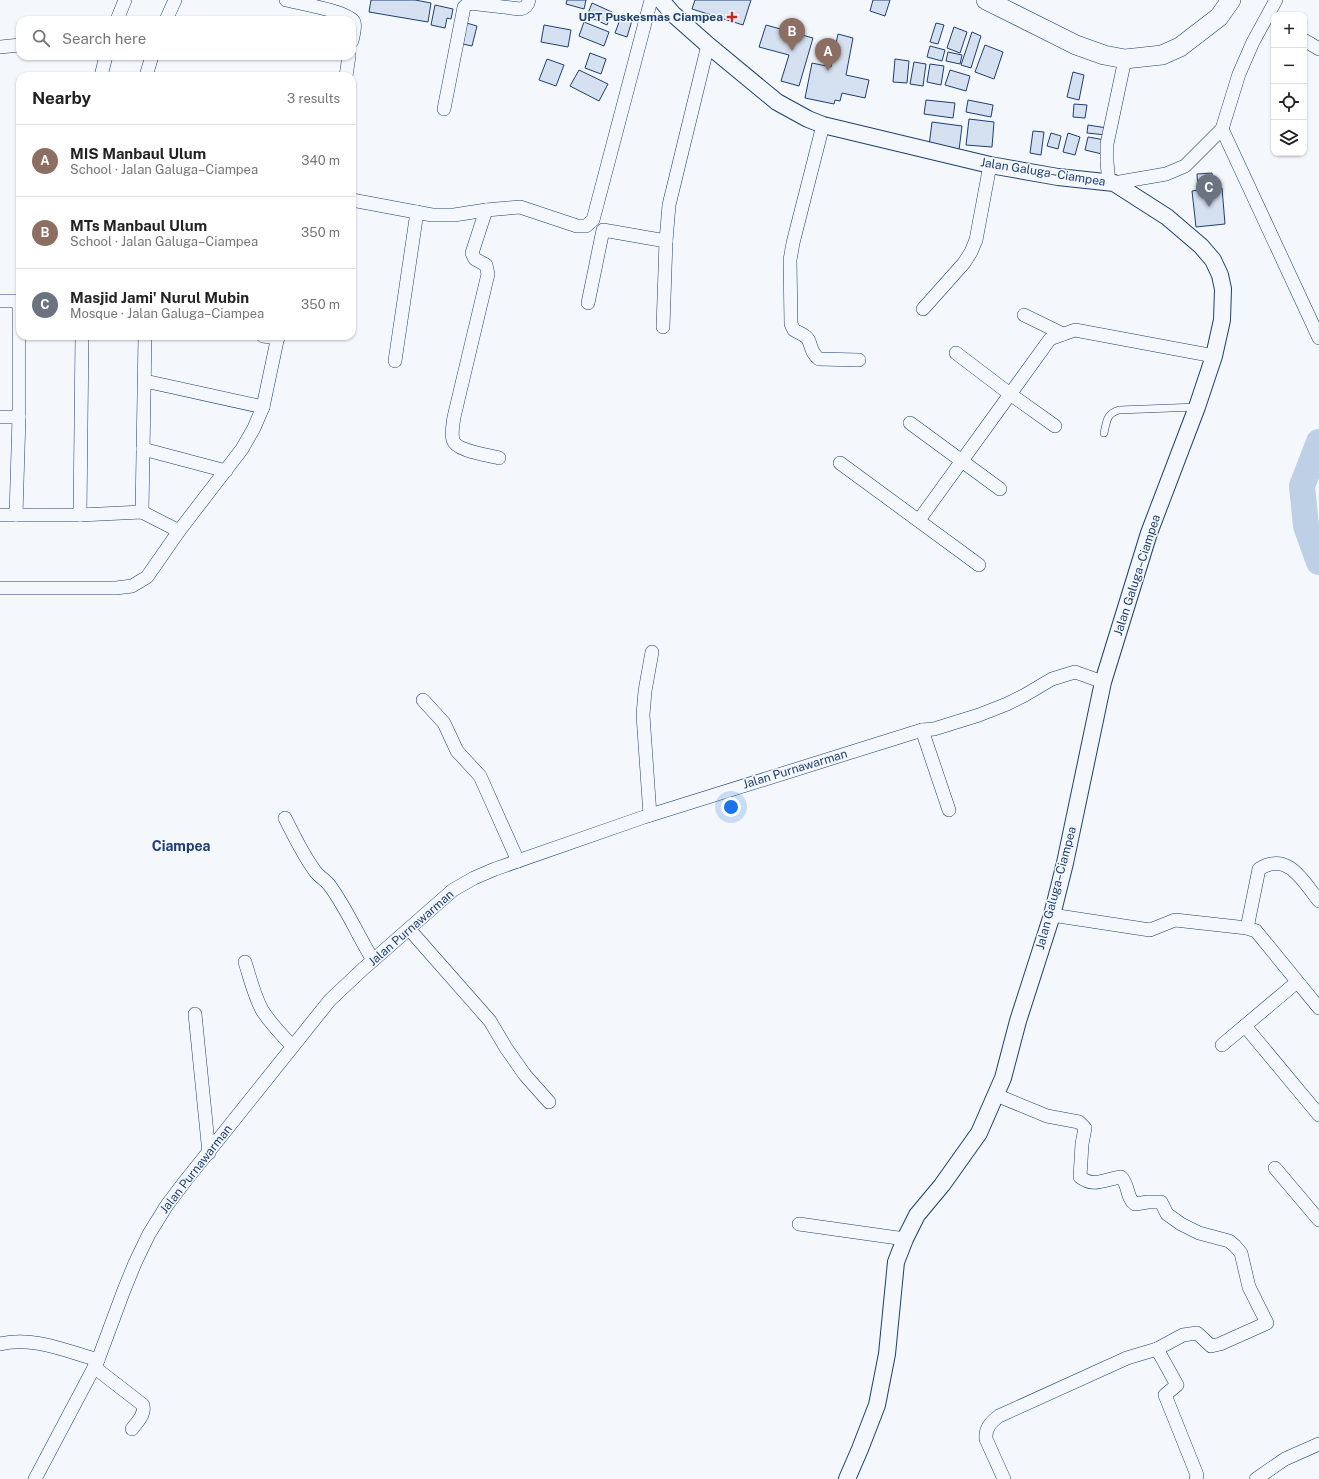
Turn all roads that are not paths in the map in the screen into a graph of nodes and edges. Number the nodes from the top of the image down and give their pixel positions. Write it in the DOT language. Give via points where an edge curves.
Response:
graph roads {
  1 [pos="125,0"];
  2 [pos="175,0"];
  3 [pos="286,0"];
  4 [pos="529,0"];
  5 [pos="651,0"];
  6 [pos="661,0"];
  7 [pos="986,0"];
  8 [pos="1231,0"];
  9 [pos="1276,0"];
  10 [pos="119,16"];
  11 [pos="168,16"];
  12 [pos="348,16"];
  13 [pos="1270,19"];
  14 [pos="1307,42"];
  15 [pos="16,45"];
  16 [pos="708,45"];
  17 [pos="0,47"];
  18 [pos="1319,49"];
  19 [pos="1125,59"];
  20 [pos="105,60"];
  21 [pos="151,60"];
  22 [pos="348,60"];
  23 [pos="102,72"];
  24 [pos="147,72"];
  25 [pos="347,72"];
  26 [pos="444,109"];
  27 [pos="823,125"];
  28 [pos="1222,129"];
  29 [pos="990,165"];
  30 [pos="1112,183"];
  31 [pos="356,201"];
  32 [pos="486,210"];
  33 [pos="417,212"];
  34 [pos="666,241"];
  35 [pos="0,301"];
  36 [pos="16,301"];
  37 [pos="588,303"];
  38 [pos="923,309"];
  39 [pos="1024,315"];
  40 [pos="663,328"];
  41 [pos="1063,334"];
  42 [pos="1319,338"];
  43 [pos="20,340"];
  44 [pos="82,340"];
  45 [pos="145,340"];
  46 [pos="277,340"];
  47 [pos="956,353"];
  48 [pos="1214,356"];
  49 [pos="860,360"];
  50 [pos="395,361"];
  51 [pos="145,381"];
  52 [pos="1010,394"];
  53 [pos="263,407"];
  54 [pos="1197,407"];
  55 [pos="0,417"];
  56 [pos="19,417"];
  57 [pos="910,423"];
  58 [pos="1055,426"];
  59 [pos="1104,433"];
  60 [pos="143,449"];
  61 [pos="499,458"];
  62 [pos="961,462"];
  63 [pos="840,463"];
  64 [pos="226,471"];
  65 [pos="1000,489"];
  66 [pos="142,512"];
  67 [pos="0,515"];
  68 [pos="16,515"];
  69 [pos="80,515"];
  70 [pos="918,520"];
  71 [pos="179,531"];
  72 [pos="979,565"];
  73 [pos="0,588"];
  74 [pos="652,652"];
  75 [pos="1103,682"];
  76 [pos="423,700"];
  77 [pos="922,730"];
  78 [pos="949,810"];
  79 [pos="650,815"];
  80 [pos="285,818"];
  81 [pos="518,861"];
  82 [pos="1319,901"];
  83 [pos="1052,915"];
  84 [pos="409,928"];
  85 [pos="1247,928"];
  86 [pos="374,960"];
  87 [pos="245,962"];
  88 [pos="1297,982"];
  89 [pos="1319,1008"];
  90 [pos="195,1014"];
  91 [pos="1245,1026"];
  92 [pos="1222,1045"];
  93 [pos="292,1046"];
  94 [pos="996,1096"];
  95 [pos="549,1102"];
  96 [pos="1319,1115"];
  97 [pos="209,1153"];
  98 [pos="1275,1168"];
  99 [pos="1319,1220"];
  100 [pos="799,1224"];
  101 [pos="905,1239"];
  102 [pos="0,1344"];
  103 [pos="1157,1349"];
  104 [pos="96,1364"];
  105 [pos="132,1429"];
  106 [pos="1319,1444"];
  107 [pos="35,1479"];
  108 [pos="847,1479"];
  109 [pos="1004,1479"];
  110 [pos="1196,1479"];
  111 [pos="1256,1479"];
  1 -- 10 [label="street"];
  2 -- 11 [label="street"];
  3 -- 12 [label="street"];
  4 -- 26 [label="street" via="528,5 520,9 469,4 464,7"];
  5 -- 32 [label="street" via="593,220 586,226 577,226 520,207"];
  6 -- 16 [label="street, Jalan Galuga–Ciampea"];
  7 -- 19 [label="main road" via="1076,45"];
  8 -- 19 [label="main road" via="1219,18 1180,47 1162,55"];
  9 -- 13 [label="street"];
  13 -- 28 [label="street" via="1253,42 1239,74"];
  14 -- 18 [label="street"];
  15 -- 17 [label="street"];
  16 -- 27 [label="street, Jalan Galuga–Ciampea" via="777,102"];
  16 -- 34 [label="street" via="669,205"];
  19 -- 30 [label="street" via="1107,144 1107,162"];
  20 -- 23 [label="street"];
  21 -- 24 [label="street"];
  22 -- 25 [label="street"];
  27 -- 29 [label="street, Jalan Galuga–Ciampea"];
  27 -- 49 [label="street" via="790,260 792,328 804,335 814,355 819,359"];
  28 -- 30 [label="street" via="1185,166 1166,174"];
  28 -- 42 [label="street"];
  29 -- 30 [label="street, Jalan Galuga–Ciampea"];
  29 -- 38 [label="street" via="976,240 971,252"];
  30 -- 48 [label="street, Jalan Galuga–Ciampea" via="1167,217 1201,246 1213,260 1223,289 1222,320"];
  31 -- 33 [label="street"];
  32 -- 33 [label="street" via="454,215"];
  32 -- 61 [label="street" via="472,253 475,259 486,265 488,274 454,417 452,437 456,445"];
  33 -- 50 [label="street"];
  34 -- 37 [label="street" via="604,229"];
  34 -- 40 [label="street"];
  35 -- 36 [label="street"];
  39 -- 41 [label="street"];
  41 -- 48 [label="street" via="1075,330"];
  41 -- 52 [label="street" via="1050,339"];
  43 -- 56 [label="street"];
  44 -- 69 [label="street"];
  45 -- 51 [label="street"];
  46 -- 53 [label="street"];
  47 -- 52 [label="street"];
  48 -- 54 [label="street, Jalan Galuga–Ciampea"];
  51 -- 53 [label="street"];
  51 -- 60 [label="street"];
  52 -- 58 [label="street"];
  52 -- 62 [label="street"];
  53 -- 64 [label="street" via="242,449"];
  54 -- 59 [label="lane" via="1119,410 1108,416"];
  54 -- 75 [label="street, Jalan Galuga–Ciampea" via="1149,533"];
  55 -- 56 [label="street"];
  56 -- 68 [label="street"];
  57 -- 62 [label="street"];
  60 -- 64 [label="street"];
  60 -- 66 [label="street"];
  62 -- 65 [label="street"];
  62 -- 70 [label="street"];
  63 -- 70 [label="street"];
  64 -- 71 [label="street"];
  66 -- 69 [label="street"];
  66 -- 71 [label="street"];
  67 -- 68 [label="street"];
  68 -- 69 [label="street"];
  70 -- 72 [label="street"];
  71 -- 73 [label="street" via="147,577 132,586"];
  74 -- 79 [label="street" via="643,715"];
  75 -- 77 [label="street, Jalan Purnawarman" via="1075,672 1052,679 1019,698 979,715 934,729"];
  75 -- 83 [label="street, Jalan Galuga–Ciampea"];
  76 -- 81 [label="street" via="444,723 457,751 480,776"];
  77 -- 78 [label="street"];
  77 -- 79 [label="street, Jalan Purnawarman"];
  79 -- 81 [label="street, Jalan Purnawarman"];
  80 -- 86 [label="street" via="305,857 346,910"];
  81 -- 84 [label="street, Jalan Purnawarman" via="474,878 453,890"];
  82 -- 85 [label="street" via="1293,869 1282,863 1267,864 1259,869"];
  83 -- 85 [label="street" via="1150,930 1175,920"];
  83 -- 94 [label="street, Jalan Galuga–Ciampea"];
  84 -- 86 [label="street, Jalan Purnawarman"];
  84 -- 95 [label="street" via="490,1021 525,1075"];
  85 -- 88 [label="street" via="1256,932"];
  86 -- 93 [label="street, Jalan Purnawarman" via="330,1000"];
  87 -- 93 [label="street" via="263,1011"];
  88 -- 89 [label="street"];
  88 -- 91 [label="street"];
  90 -- 97 [label="street"];
  91 -- 92 [label="street"];
  91 -- 96 [label="street"];
  93 -- 97 [label="street, Jalan Purnawarman"];
  94 -- 101 [label="street, Jalan Galuga–Ciampea" via="979,1133 917,1215"];
  94 -- 103 [label="street" via="1047,1116 1079,1122 1085,1128 1080,1176 1084,1180 1092,1183 1121,1177 1130,1199 1135,1204 1161,1202 1167,1214 1181,1224 1199,1233 1229,1241 1241,1253 1249,1287 1266,1323 1220,1344 1211,1346 1197,1334 1183,1335"];
  97 -- 104 [label="street, Jalan Purnawarman" via="167,1205 149,1234 135,1263"];
  98 -- 99 [label="street"];
  100 -- 101 [label="street"];
  101 -- 108 [label="street, Jalan Galuga–Ciampea" via="896,1262 887,1354 877,1405"];
  102 -- 104 [label="street" via="37,1342"];
  103 -- 109 [label="street" via="1127,1358 999,1416 990,1423 985,1432 986,1439"];
  103 -- 110 [label="street" via="1177,1385 1166,1395"];
  104 -- 105 [label="street" via="143,1405 142,1417"];
  104 -- 107 [label="street, Jalan Purnawarman"];
  106 -- 111 [label="street" via="1285,1459"];
}
